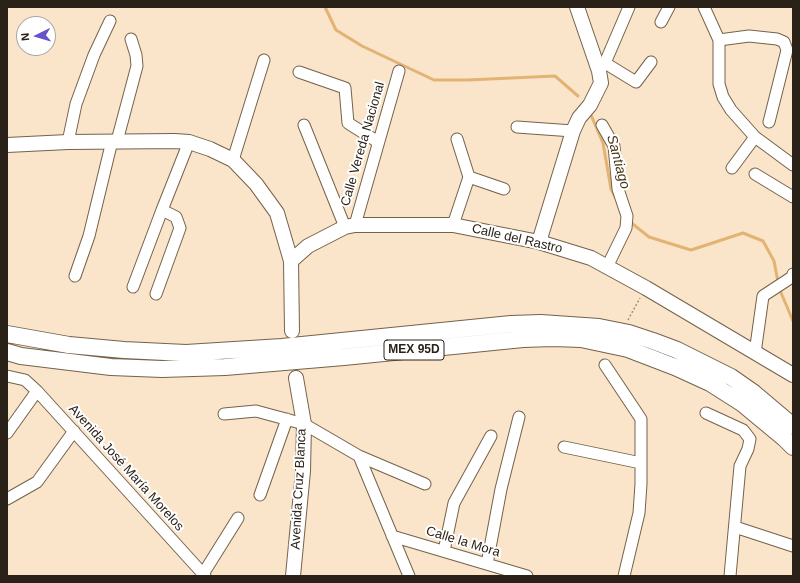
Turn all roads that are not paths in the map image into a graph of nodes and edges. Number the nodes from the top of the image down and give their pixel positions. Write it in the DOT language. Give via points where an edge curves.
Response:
graph roads {
  1 [pos="577,7"];
  2 [pos="629,7"];
  3 [pos="669,7"];
  4 [pos="704,7"];
  5 [pos="110,21"];
  6 [pos="661,22"];
  7 [pos="130,39"];
  8 [pos="719,40"];
  9 [pos="264,60"];
  10 [pos="651,62"];
  11 [pos="602,67"];
  12 [pos="399,71"];
  13 [pos="300,72"];
  14 [pos="770,122"];
  15 [pos="304,125"];
  16 [pos="602,125"];
  17 [pos="516,127"];
  18 [pos="573,131"];
  19 [pos="755,138"];
  20 [pos="458,139"];
  21 [pos="114,141"];
  22 [pos="68,142"];
  23 [pos="189,142"];
  24 [pos="378,142"];
  25 [pos="8,148"];
  26 [pos="234,160"];
  27 [pos="793,165"];
  28 [pos="732,168"];
  29 [pos="755,174"];
  30 [pos="469,176"];
  31 [pos="504,189"];
  32 [pos="793,197"];
  33 [pos="162,210"];
  34 [pos="350,226"];
  35 [pos="453,226"];
  36 [pos="539,242"];
  37 [pos="291,261"];
  38 [pos="606,267"];
  39 [pos="793,274"];
  40 [pos="75,276"];
  41 [pos="133,287"];
  42 [pos="156,294"];
  43 [pos="292,331"];
  44 [pos="7,334"];
  45 [pos="7,352"];
  46 [pos="755,353"];
  47 [pos="605,365"];
  48 [pos="793,375"];
  49 [pos="7,376"];
  50 [pos="296,378"];
  51 [pos="37,390"];
  52 [pos="706,413"];
  53 [pos="224,414"];
  54 [pos="519,418"];
  55 [pos="287,420"];
  56 [pos="304,424"];
  57 [pos="793,426"];
  58 [pos="74,431"];
  59 [pos="7,433"];
  60 [pos="491,436"];
  61 [pos="564,447"];
  62 [pos="793,447"];
  63 [pos="359,456"];
  64 [pos="641,463"];
  65 [pos="425,484"];
  66 [pos="260,495"];
  67 [pos="7,498"];
  68 [pos="238,518"];
  69 [pos="735,527"];
  70 [pos="392,536"];
  71 [pos="793,546"];
  72 [pos="444,551"];
  73 [pos="487,564"];
  74 [pos="204,575"];
  75 [pos="293,576"];
  76 [pos="409,576"];
  77 [pos="527,576"];
  78 [pos="624,576"];
  79 [pos="730,576"];
  1 -- 11 [label="main road"];
  2 -- 11 [label="street"];
  3 -- 6 [label="street"];
  4 -- 8 [label="street"];
  5 -- 22 [label="street" via="76,104"];
  7 -- 21 [label="street" via="137,66"];
  8 -- 14 [label="street" via="749,36 784,42 786,50"];
  8 -- 19 [label="street" via="719,84 723,97"];
  9 -- 26 [label="street"];
  10 -- 11 [label="street" via="636,82"];
  11 -- 18 [label="main road" via="596,94"];
  12 -- 24 [label="street, Calle Vereda Nacional"];
  13 -- 24 [label="street" via="345,88 348,123"];
  15 -- 34 [label="street"];
  16 -- 38 [label="street" via="614,146 618,189 627,216 626,228"];
  17 -- 18 [label="street"];
  18 -- 36 [label="main road"];
  19 -- 27 [label="street"];
  19 -- 28 [label="street"];
  20 -- 30 [label="street"];
  21 -- 22 [label="main road"];
  21 -- 23 [label="main road"];
  21 -- 40 [label="street" via="89,236"];
  22 -- 25 [label="main road"];
  23 -- 26 [label="main road"];
  23 -- 33 [label="street"];
  24 -- 34 [label="street, Calle Vereda Nacional"];
  26 -- 37 [label="main road" via="256,184 277,214"];
  29 -- 32 [label="street"];
  30 -- 31 [label="street"];
  30 -- 35 [label="street"];
  33 -- 41 [label="street"];
  33 -- 42 [label="street" via="176,217 180,228"];
  34 -- 35 [label="main road, Calle del Rastro"];
  34 -- 37 [label="main road, Calle del Rastro" via="308,246"];
  35 -- 36 [label="main road, Calle del Rastro"];
  36 -- 38 [label="main road, Calle del Rastro" via="591,258"];
  37 -- 43 [label="main road"];
  38 -- 46 [label="main road, Calle del Rastro"];
  39 -- 46 [label="street" via="763,296"];
  44 -- 57 [label="highway, MEX 95D" via="69,345 186,353 282,347 511,324 541,323 599,327 653,341 710,366 754,393"];
  45 -- 62 [label="highway, MEX 95D" via="111,367 225,367 523,338 581,339 628,349 710,383 743,404"];
  46 -- 48 [label="main road, Calle del Rastro"];
  47 -- 64 [label="street" via="641,419"];
  49 -- 51 [label="street, Avenida José María Morelos" via="25,380"];
  50 -- 56 [label="main road, Avenida Cruz Blanca"];
  51 -- 58 [label="street, Avenida José María Morelos"];
  51 -- 59 [label="street"];
  52 -- 69 [label="street" via="743,430 750,439 740,466"];
  53 -- 55 [label="street" via="256,411"];
  54 -- 73 [label="street" via="501,489"];
  55 -- 56 [label="street"];
  55 -- 66 [label="street"];
  56 -- 63 [label="street"];
  56 -- 75 [label="main road, Avenida Cruz Blanca" via="303,471"];
  58 -- 67 [label="street" via="37,482"];
  58 -- 74 [label="street, Avenida José María Morelos"];
  60 -- 72 [label="street" via="454,503"];
  61 -- 64 [label="street"];
  63 -- 65 [label="street"];
  63 -- 70 [label="street"];
  64 -- 78 [label="street" via="639,513"];
  68 -- 74 [label="street"];
  69 -- 71 [label="street"];
  69 -- 79 [label="street"];
  70 -- 72 [label="street, Calle la Mora"];
  70 -- 76 [label="street"];
  72 -- 73 [label="street, Calle la Mora"];
  73 -- 77 [label="street, Calle la Mora"];
}
